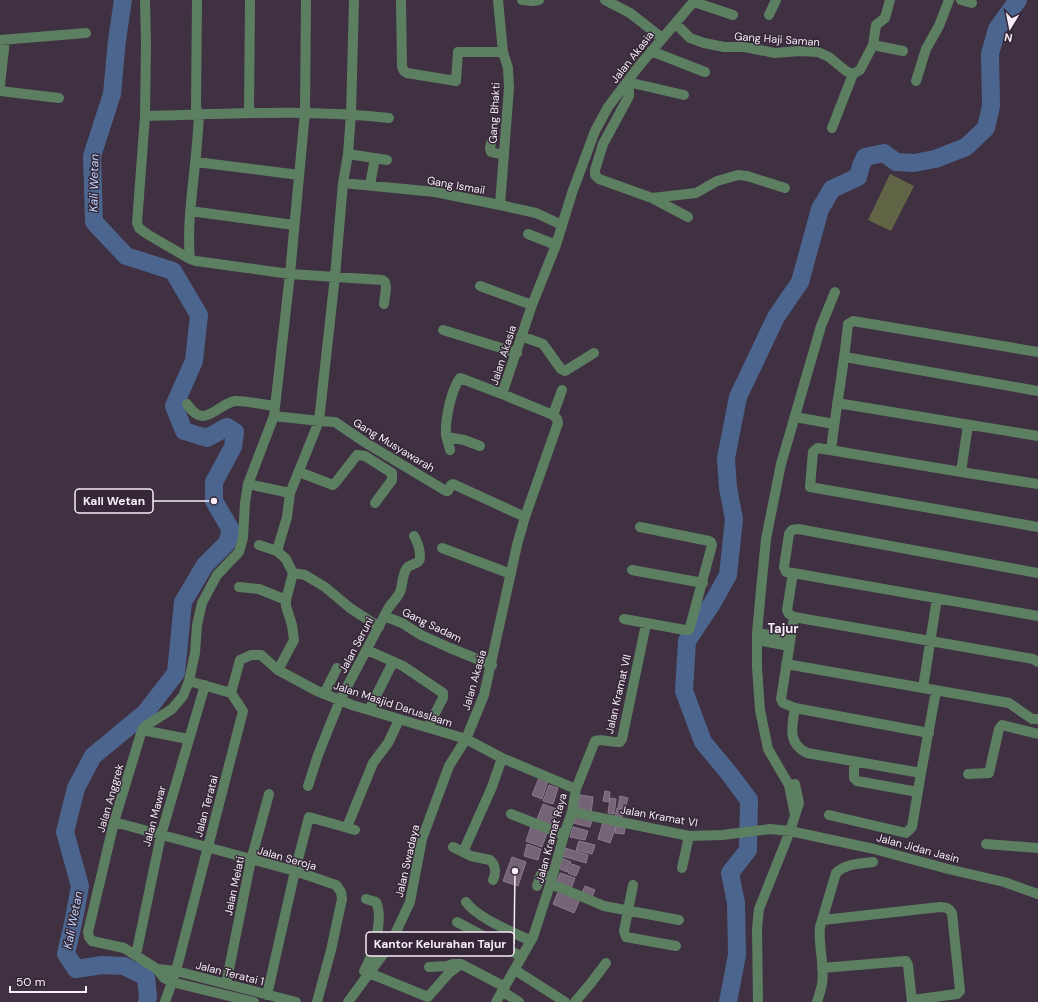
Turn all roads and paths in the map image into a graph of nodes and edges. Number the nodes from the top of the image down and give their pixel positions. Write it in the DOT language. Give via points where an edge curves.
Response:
graph roads {
  1 [pos="145,0"];
  2 [pos="197,0"];
  3 [pos="250,0"];
  4 [pos="306,0"];
  5 [pos="354,0"];
  6 [pos="401,0"];
  7 [pos="498,0"];
  8 [pos="522,0"];
  9 [pos="539,0"];
  10 [pos="605,0"];
  11 [pos="776,0"];
  12 [pos="890,0"];
  13 [pos="949,0"];
  14 [pos="961,0"];
  15 [pos="695,1"];
  16 [pos="972,3"];
  17 [pos="733,15"];
  18 [pos="769,15"];
  19 [pos="676,24"];
  20 [pos="86,33"];
  21 [pos="662,38"];
  22 [pos="3,40"];
  23 [pos="873,45"];
  24 [pos="651,51"];
  25 [pos="503,52"];
  26 [pos="903,52"];
  27 [pos="705,72"];
  28 [pos="854,74"];
  29 [pos="916,81"];
  30 [pos="627,82"];
  31 [pos="0,85"];
  32 [pos="0,91"];
  33 [pos="684,95"];
  34 [pos="58,98"];
  35 [pos="305,112"];
  36 [pos="249,113"];
  37 [pos="351,114"];
  38 [pos="199,115"];
  39 [pos="145,116"];
  40 [pos="390,118"];
  41 [pos="832,128"];
  42 [pos="491,143"];
  43 [pos="348,154"];
  44 [pos="504,155"];
  45 [pos="375,158"];
  46 [pos="387,160"];
  47 [pos="196,162"];
  48 [pos="299,175"];
  49 [pos="343,183"];
  50 [pos="370,185"];
  51 [pos="785,188"];
  52 [pos="652,198"];
  53 [pos="500,205"];
  54 [pos="190,210"];
  55 [pos="688,217"];
  56 [pos="294,225"];
  57 [pos="562,225"];
  58 [pos="528,234"];
  59 [pos="556,245"];
  60 [pos="190,258"];
  61 [pos="290,274"];
  62 [pos="335,276"];
  63 [pos="480,286"];
  64 [pos="835,292"];
  65 [pos="384,304"];
  66 [pos="532,305"];
  67 [pos="443,330"];
  68 [pos="521,336"];
  69 [pos="594,352"];
  70 [pos="1038,352"];
  71 [pos="516,353"];
  72 [pos="845,357"];
  73 [pos="562,390"];
  74 [pos="1038,391"];
  75 [pos="502,394"];
  76 [pos="837,403"];
  77 [pos="186,404"];
  78 [pos="274,411"];
  79 [pos="553,415"];
  80 [pos="795,417"];
  81 [pos="319,421"];
  82 [pos="834,424"];
  83 [pos="968,425"];
  84 [pos="1038,436"];
  85 [pos="447,437"];
  86 [pos="480,446"];
  87 [pos="450,450"];
  88 [pos="831,450"];
  89 [pos="299,472"];
  90 [pos="961,472"];
  91 [pos="248,484"];
  92 [pos="1038,484"];
  93 [pos="290,493"];
  94 [pos="375,503"];
  95 [pos="525,517"];
  96 [pos="640,527"];
  97 [pos="1038,527"];
  98 [pos="414,536"];
  99 [pos="259,546"];
  100 [pos="442,548"];
  101 [pos="278,551"];
  102 [pos="632,570"];
  103 [pos="1038,572"];
  104 [pos="292,573"];
  105 [pos="793,573"];
  106 [pos="511,574"];
  107 [pos="703,583"];
  108 [pos="239,587"];
  109 [pos="937,598"];
  110 [pos="286,600"];
  111 [pos="384,616"];
  112 [pos="1038,616"];
  113 [pos="794,617"];
  114 [pos="624,619"];
  115 [pos="646,624"];
  116 [pos="379,627"];
  117 [pos="759,635"];
  118 [pos="931,640"];
  119 [pos="790,642"];
  120 [pos="367,650"];
  121 [pos="393,662"];
  122 [pos="1038,662"];
  123 [pos="786,664"];
  124 [pos="492,665"];
  125 [pos="337,668"];
  126 [pos="278,670"];
  127 [pos="189,681"];
  128 [pos="205,685"];
  129 [pos="923,688"];
  130 [pos="936,691"];
  131 [pos="231,692"];
  132 [pos="324,694"];
  133 [pos="340,700"];
  134 [pos="795,708"];
  135 [pos="369,710"];
  136 [pos="1038,719"];
  137 [pos="399,720"];
  138 [pos="428,727"];
  139 [pos="142,730"];
  140 [pos="929,733"];
  141 [pos="1038,734"];
  142 [pos="188,739"];
  143 [pos="466,739"];
  144 [pos="502,758"];
  145 [pos="854,762"];
  146 [pos="921,773"];
  147 [pos="968,774"];
  148 [pos="308,786"];
  149 [pos="576,789"];
  150 [pos="918,792"];
  151 [pos="269,794"];
  152 [pos="572,812"];
  153 [pos="511,814"];
  154 [pos="829,816"];
  155 [pos="114,822"];
  156 [pos="790,831"];
  157 [pos="161,835"];
  158 [pos="564,835"];
  159 [pos="689,836"];
  160 [pos="986,844"];
  161 [pos="453,847"];
  162 [pos="207,848"];
  163 [pos="1038,848"];
  164 [pos="464,852"];
  165 [pos="251,860"];
  166 [pos="873,862"];
  167 [pos="682,868"];
  168 [pos="295,871"];
  169 [pos="493,880"];
  170 [pos="551,881"];
  171 [pos="633,885"];
  172 [pos="537,886"];
  173 [pos="1038,894"];
  174 [pos="366,899"];
  175 [pos="466,902"];
  176 [pos="628,911"];
  177 [pos="679,920"];
  178 [pos="823,920"];
  179 [pos="457,922"];
  180 [pos="92,941"];
  181 [pos="531,941"];
  182 [pos="676,946"];
  183 [pos="136,955"];
  184 [pos="522,957"];
  185 [pos="606,963"];
  186 [pos="461,964"];
  187 [pos="371,967"];
  188 [pos="429,968"];
  189 [pos="822,968"];
  190 [pos="157,969"];
  191 [pos="515,970"];
  192 [pos="176,972"];
  193 [pos="172,982"];
  194 [pos="226,984"];
  195 [pos="503,989"];
  196 [pos="267,995"];
  197 [pos="912,1001"];
  198 [pos="165,1002"];
  199 [pos="254,1002"];
  200 [pos="296,1002"];
  201 [pos="316,1002"];
  202 [pos="342,1002"];
  203 [pos="348,1002"];
  204 [pos="496,1002"];
  205 [pos="519,1002"];
  206 [pos="565,1002"];
  207 [pos="574,1002"];
  208 [pos="758,1002"];
  209 [pos="817,1002"];
  1 -- 39 [label="street"];
  2 -- 38 [label="street" via="196,108"];
  3 -- 36 [label="street"];
  4 -- 35 [label="street"];
  5 -- 37 [label="street"];
  6 -- 25 [label="street" via="402,67 407,73 456,82 458,52"];
  7 -- 25 [label="street, Gang Bhakti"];
  8 -- 9 [label="street"];
  10 -- 21 [label="street" via="630,13"];
  11 -- 18 [label="street"];
  12 -- 23 [label="street" via="886,18 876,25"];
  13 -- 29 [label="street" via="926,49"];
  14 -- 16 [label="street"];
  15 -- 17 [label="street"];
  15 -- 19 [label="street, Jalan Akasia"];
  19 -- 21 [label="street, Jalan Akasia"];
  19 -- 28 [label="street, Gang Haji Saman" via="690,38 724,47 744,47 775,53 818,52"];
  20 -- 22 [label="street"];
  21 -- 24 [label="street, Jalan Akasia"];
  22 -- 31 [label="street"];
  23 -- 26 [label="street"];
  23 -- 28 [label="street" via="860,70"];
  24 -- 27 [label="street"];
  24 -- 30 [label="street, Jalan Akasia"];
  25 -- 44 [label="street, Gang Bhakti" via="508,68 509,88"];
  28 -- 41 [label="street"];
  30 -- 33 [label="street"];
  30 -- 52 [label="street" via="629,96 604,144 594,170 595,175 599,179"];
  30 -- 57 [label="street, Jalan Akasia" via="608,107 595,131"];
  32 -- 34 [label="street"];
  35 -- 36 [label="street"];
  35 -- 37 [label="street"];
  35 -- 48 [label="street"];
  36 -- 38 [label="street"];
  37 -- 40 [label="street"];
  37 -- 43 [label="street"];
  38 -- 39 [label="street"];
  38 -- 47 [label="street"];
  39 -- 60 [label="street" via="137,214 139,228"];
  42 -- 44 [label="street" via="491,152"];
  43 -- 45 [label="street"];
  43 -- 49 [label="street"];
  44 -- 53 [label="street, Gang Bhakti"];
  45 -- 46 [label="street"];
  45 -- 50 [label="street"];
  47 -- 48 [label="street"];
  47 -- 54 [label="street"];
  48 -- 56 [label="street"];
  49 -- 50 [label="street, Gang Ismail"];
  49 -- 62 [label="street"];
  50 -- 53 [label="street, Gang Ismail" via="435,192"];
  51 -- 52 [label="street" via="738,175 716,181 696,193"];
  52 -- 55 [label="street"];
  53 -- 57 [label="street, Gang Ismail" via="536,213"];
  54 -- 56 [label="street"];
  54 -- 60 [label="street"];
  56 -- 61 [label="street"];
  57 -- 59 [label="street, Jalan Akasia"];
  58 -- 59 [label="street"];
  59 -- 66 [label="street, Jalan Akasia"];
  60 -- 61 [label="street" via="196,261"];
  61 -- 62 [label="street"];
  61 -- 78 [label="street"];
  62 -- 65 [label="street" via="382,280 386,288"];
  62 -- 81 [label="street"];
  63 -- 66 [label="street"];
  64 -- 80 [label="street" via="821,326"];
  66 -- 68 [label="street, Jalan Akasia"];
  67 -- 71 [label="street"];
  68 -- 69 [label="street" via="543,344 565,371"];
  68 -- 71 [label="street, Jalan Akasia"];
  70 -- 72 [label="street" via="853,321 848,324"];
  71 -- 75 [label="street, Jalan Akasia"];
  72 -- 74 [label="street"];
  72 -- 76 [label="street"];
  73 -- 79 [label="street"];
  75 -- 79 [label="street, Jalan Akasia"];
  75 -- 85 [label="street" via="460,378 448,413"];
  76 -- 82 [label="street"];
  76 -- 83 [label="street"];
  77 -- 78 [label="street" via="194,413 200,415 213,413 235,401"];
  78 -- 81 [label="street"];
  78 -- 91 [label="street"];
  79 -- 95 [label="street, Jalan Akasia" via="558,423"];
  80 -- 82 [label="street"];
  80 -- 117 [label="street" via="781,464 766,539"];
  81 -- 89 [label="street"];
  81 -- 95 [label="street, Gang Musyawarah" via="335,422 446,491 452,484"];
  82 -- 88 [label="street"];
  83 -- 84 [label="street"];
  83 -- 90 [label="street"];
  85 -- 86 [label="street"];
  85 -- 87 [label="street"];
  88 -- 90 [label="street"];
  88 -- 97 [label="street" via="818,448 813,452 810,487"];
  89 -- 93 [label="street"];
  89 -- 94 [label="street" via="333,485 356,455 365,456 392,473 393,477"];
  90 -- 92 [label="street"];
  91 -- 93 [label="street"];
  91 -- 127 [label="street" via="243,538 239,552 216,575 202,603"];
  93 -- 101 [label="street"];
  95 -- 106 [label="street, Jalan Akasia"];
  96 -- 107 [label="street" via="711,542"];
  98 -- 111 [label="street, Jalan Seruni" via="419,560 407,568 400,590"];
  99 -- 101 [label="street"];
  100 -- 106 [label="street"];
  101 -- 104 [label="street" via="286,559"];
  102 -- 107 [label="street"];
  103 -- 105 [label="street" via="798,529 792,530 790,534 784,567 786,572"];
  104 -- 110 [label="street"];
  104 -- 116 [label="street" via="305,575 325,587"];
  105 -- 109 [label="street"];
  105 -- 113 [label="street" via="787,610"];
  106 -- 124 [label="street, Jalan Akasia"];
  107 -- 115 [label="street" via="689,630"];
  108 -- 110 [label="street" via="259,589"];
  109 -- 112 [label="street"];
  109 -- 118 [label="street"];
  110 -- 126 [label="street" via="294,640"];
  111 -- 116 [label="street, Jalan Seruni"];
  111 -- 124 [label="street, Gang Sadam"];
  113 -- 118 [label="street"];
  113 -- 119 [label="street"];
  114 -- 115 [label="street"];
  115 -- 149 [label="street, Jalan Kramat VII" via="622,739 620,742 595,741"];
  116 -- 120 [label="street, Jalan Seruni"];
  117 -- 119 [label="street"];
  117 -- 156 [label="street" via="757,667 760,710 768,749 789,785 795,815"];
  118 -- 122 [label="street"];
  118 -- 129 [label="street"];
  119 -- 123 [label="street"];
  120 -- 121 [label="street"];
  120 -- 133 [label="street, Jalan Seruni"];
  121 -- 135 [label="street"];
  121 -- 138 [label="street" via="443,693 443,698"];
  123 -- 129 [label="street"];
  123 -- 134 [label="street" via="781,699 783,703"];
  124 -- 143 [label="street, Jalan Akasia" via="484,694"];
  125 -- 132 [label="street"];
  126 -- 131 [label="street, Jalan Masjid Darusslaam" via="261,655 251,655 240,660"];
  126 -- 132 [label="street, Jalan Masjid Darusslaam"];
  127 -- 128 [label="street"];
  127 -- 139 [label="street" via="183,696 172,710"];
  128 -- 131 [label="street"];
  128 -- 142 [label="street, Jalan Mawar"];
  129 -- 130 [label="street"];
  130 -- 136 [label="street" via="1009,703 1032,719"];
  130 -- 140 [label="street"];
  131 -- 162 [label="street, Jalan Teratai" via="243,712"];
  132 -- 133 [label="street, Jalan Masjid Darusslaam"];
  133 -- 135 [label="street, Jalan Masjid Darusslaam"];
  133 -- 148 [label="street, Jalan Seruni"];
  134 -- 140 [label="street"];
  134 -- 145 [label="street" via="791,731 801,750"];
  135 -- 137 [label="street, Jalan Masjid Darusslaam"];
  137 -- 138 [label="street, Jalan Masjid Darusslaam"];
  137 -- 168 [label="street" via="388,743 373,763 352,826 309,817"];
  138 -- 143 [label="street, Jalan Masjid Darusslaam"];
  139 -- 142 [label="street"];
  139 -- 155 [label="street, Jalan Anggrek"];
  140 -- 146 [label="street"];
  141 -- 147 [label="street" via="1002,725 990,773"];
  142 -- 157 [label="street, Jalan Mawar"];
  143 -- 144 [label="street, Jalan Kramat Raya"];
  143 -- 187 [label="street, Jalan Swadaya" via="450,766 422,840 410,902 390,945"];
  144 -- 149 [label="street, Jalan Kramat Raya"];
  144 -- 164 [label="street"];
  145 -- 146 [label="street"];
  145 -- 150 [label="street" via="854,778 857,781"];
  146 -- 150 [label="street"];
  149 -- 152 [label="street, Jalan Kramat Raya"];
  150 -- 154 [label="street" via="912,827 906,832"];
  151 -- 165 [label="street, Jalan Melati"];
  152 -- 158 [label="street, Jalan Kramat Raya"];
  152 -- 159 [label="street, Jalan Kramat VI"];
  153 -- 158 [label="street"];
  155 -- 157 [label="street, Jalan Seroja"];
  155 -- 180 [label="street, Jalan Anggrek" via="88,932"];
  156 -- 159 [label="street, Jalan Kramat VI" via="770,829"];
  156 -- 173 [label="street, Jalan Jidan Jasin" via="1004,882"];
  156 -- 208 [label="street" via="760,909 757,929"];
  157 -- 162 [label="street, Jalan Seroja"];
  157 -- 183 [label="street, Jalan Mawar"];
  158 -- 170 [label="street, Jalan Kramat Raya"];
  159 -- 167 [label="street"];
  160 -- 163 [label="street"];
  161 -- 164 [label="street"];
  162 -- 165 [label="street, Jalan Seroja"];
  162 -- 192 [label="street, Jalan Teratai"];
  164 -- 169 [label="street" via="490,860 495,870"];
  165 -- 168 [label="street, Jalan Seroja"];
  165 -- 194 [label="street, Jalan Melati"];
  166 -- 178 [label="street" via="849,865 836,873"];
  168 -- 196 [label="street"];
  168 -- 201 [label="street, Jalan Seroja" via="336,885 342,899"];
  170 -- 172 [label="street" via="541,874"];
  170 -- 176 [label="street" via="559,887 604,906"];
  170 -- 181 [label="street, Jalan Kramat Raya"];
  171 -- 176 [label="street"];
  174 -- 187 [label="street" via="376,902 379,911"];
  175 -- 181 [label="street" via="478,914"];
  176 -- 177 [label="street"];
  176 -- 182 [label="street" via="624,932 626,937"];
  178 -- 189 [label="street" via="819,936"];
  178 -- 197 [label="street" via="948,908 952,913 960,991 957,994"];
  179 -- 184 [label="street"];
  180 -- 183 [label="street, Jalan Teratai 1" via="124,948"];
  181 -- 184 [label="street, Jalan Kramat Raya"];
  183 -- 190 [label="street, Jalan Teratai 1"];
  184 -- 191 [label="street, Jalan Kramat Raya"];
  185 -- 207 [label="street"];
  186 -- 187 [label="street" via="449,973 428,997"];
  186 -- 188 [label="street"];
  186 -- 195 [label="street"];
  187 -- 202 [label="street"];
  187 -- 203 [label="street, Jalan Swadaya"];
  189 -- 197 [label="street" via="906,961"];
  189 -- 209 [label="street" via="822,984"];
  190 -- 192 [label="street, Jalan Teratai 1"];
  190 -- 193 [label="street, Jalan Teratai 1" via="164,978"];
  191 -- 195 [label="street, Jalan Kramat Raya"];
  191 -- 206 [label="street"];
  192 -- 193 [label="street, Jalan Teratai"];
  192 -- 194 [label="street, Jalan Teratai 1"];
  193 -- 198 [label="street, Jalan Teratai"];
  193 -- 199 [label="street, Jalan Teratai 1"];
  194 -- 196 [label="street, Jalan Teratai 1"];
  195 -- 204 [label="street, Jalan Kramat Raya"];
  195 -- 205 [label="street"];
  196 -- 200 [label="street, Jalan Teratai 1"];
}
